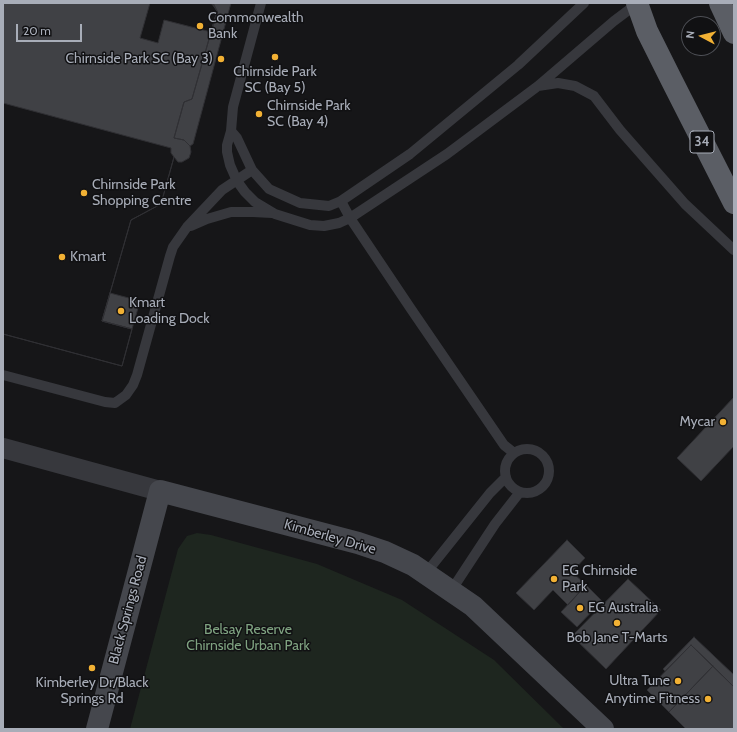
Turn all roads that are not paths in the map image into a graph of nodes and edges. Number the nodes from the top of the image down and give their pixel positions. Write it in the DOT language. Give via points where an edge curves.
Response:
graph roads {
  1 [pos="261,3"];
  2 [pos="584,3"];
  3 [pos="638,3"];
  4 [pos="720,3"];
  5 [pos="734,33"];
  6 [pos="538,86"];
  7 [pos="231,132"];
  8 [pos="252,170"];
  9 [pos="237,181"];
  10 [pos="341,201"];
  11 [pos="734,204"];
  12 [pos="275,214"];
  13 [pos="350,218"];
  14 [pos="187,227"];
  15 [pos="734,250"];
  16 [pos="3,375"];
  17 [pos="3,448"];
  18 [pos="514,453"];
  19 [pos="506,478"];
  20 [pos="160,491"];
  21 [pos="520,492"];
  22 [pos="426,573"];
  23 [pos="452,591"];
  24 [pos="97,729"];
  25 [pos="603,729"];
  1 -- 7 [label="lane" via="232,107"];
  2 -- 10 [label="lane" via="518,65 416,149"];
  3 -- 6 [label="lane"];
  3 -- 11 [label="highway, 34" via="648,31"];
  4 -- 5 [label="highway"];
  6 -- 13 [label="lane" via="447,154"];
  6 -- 15 [label="lane" via="558,83 575,86 594,96 620,130 685,204"];
  7 -- 8 [label="lane" via="237,138"];
  7 -- 9 [label="lane" via="227,152"];
  8 -- 9 [label="lane"];
  8 -- 10 [label="lane" via="269,189 300,203 329,206"];
  9 -- 12 [label="lane" via="255,202"];
  9 -- 14 [label="lane" via="222,190"];
  10 -- 13 [label="lane"];
  12 -- 13 [label="lane" via="310,225 324,226"];
  12 -- 14 [label="lane" via="231,212"];
  13 -- 18 [label="lane" via="504,445"];
  14 -- 16 [label="lane" via="173,247 137,375 126,395 115,403 105,402"];
  17 -- 20 [label="street, Kimberley Drive"];
  18 -- 19 [label="lane" via="506,464"];
  18 -- 21 [label="lane" via="528,448 535,450 545,458 549,468 548,479 541,489"];
  19 -- 21 [label="lane" via="514,489"];
  19 -- 22 [label="lane" via="490,493"];
  20 -- 22 [label="main road, Kimberley Drive" via="358,543 385,552"];
  20 -- 24 [label="main road, Black Springs Road"];
  21 -- 23 [label="lane" via="494,524"];
  22 -- 23 [label="main road, Kimberley Drive"];
  23 -- 25 [label="main road, Kimberley Drive" via="473,606"];
}
